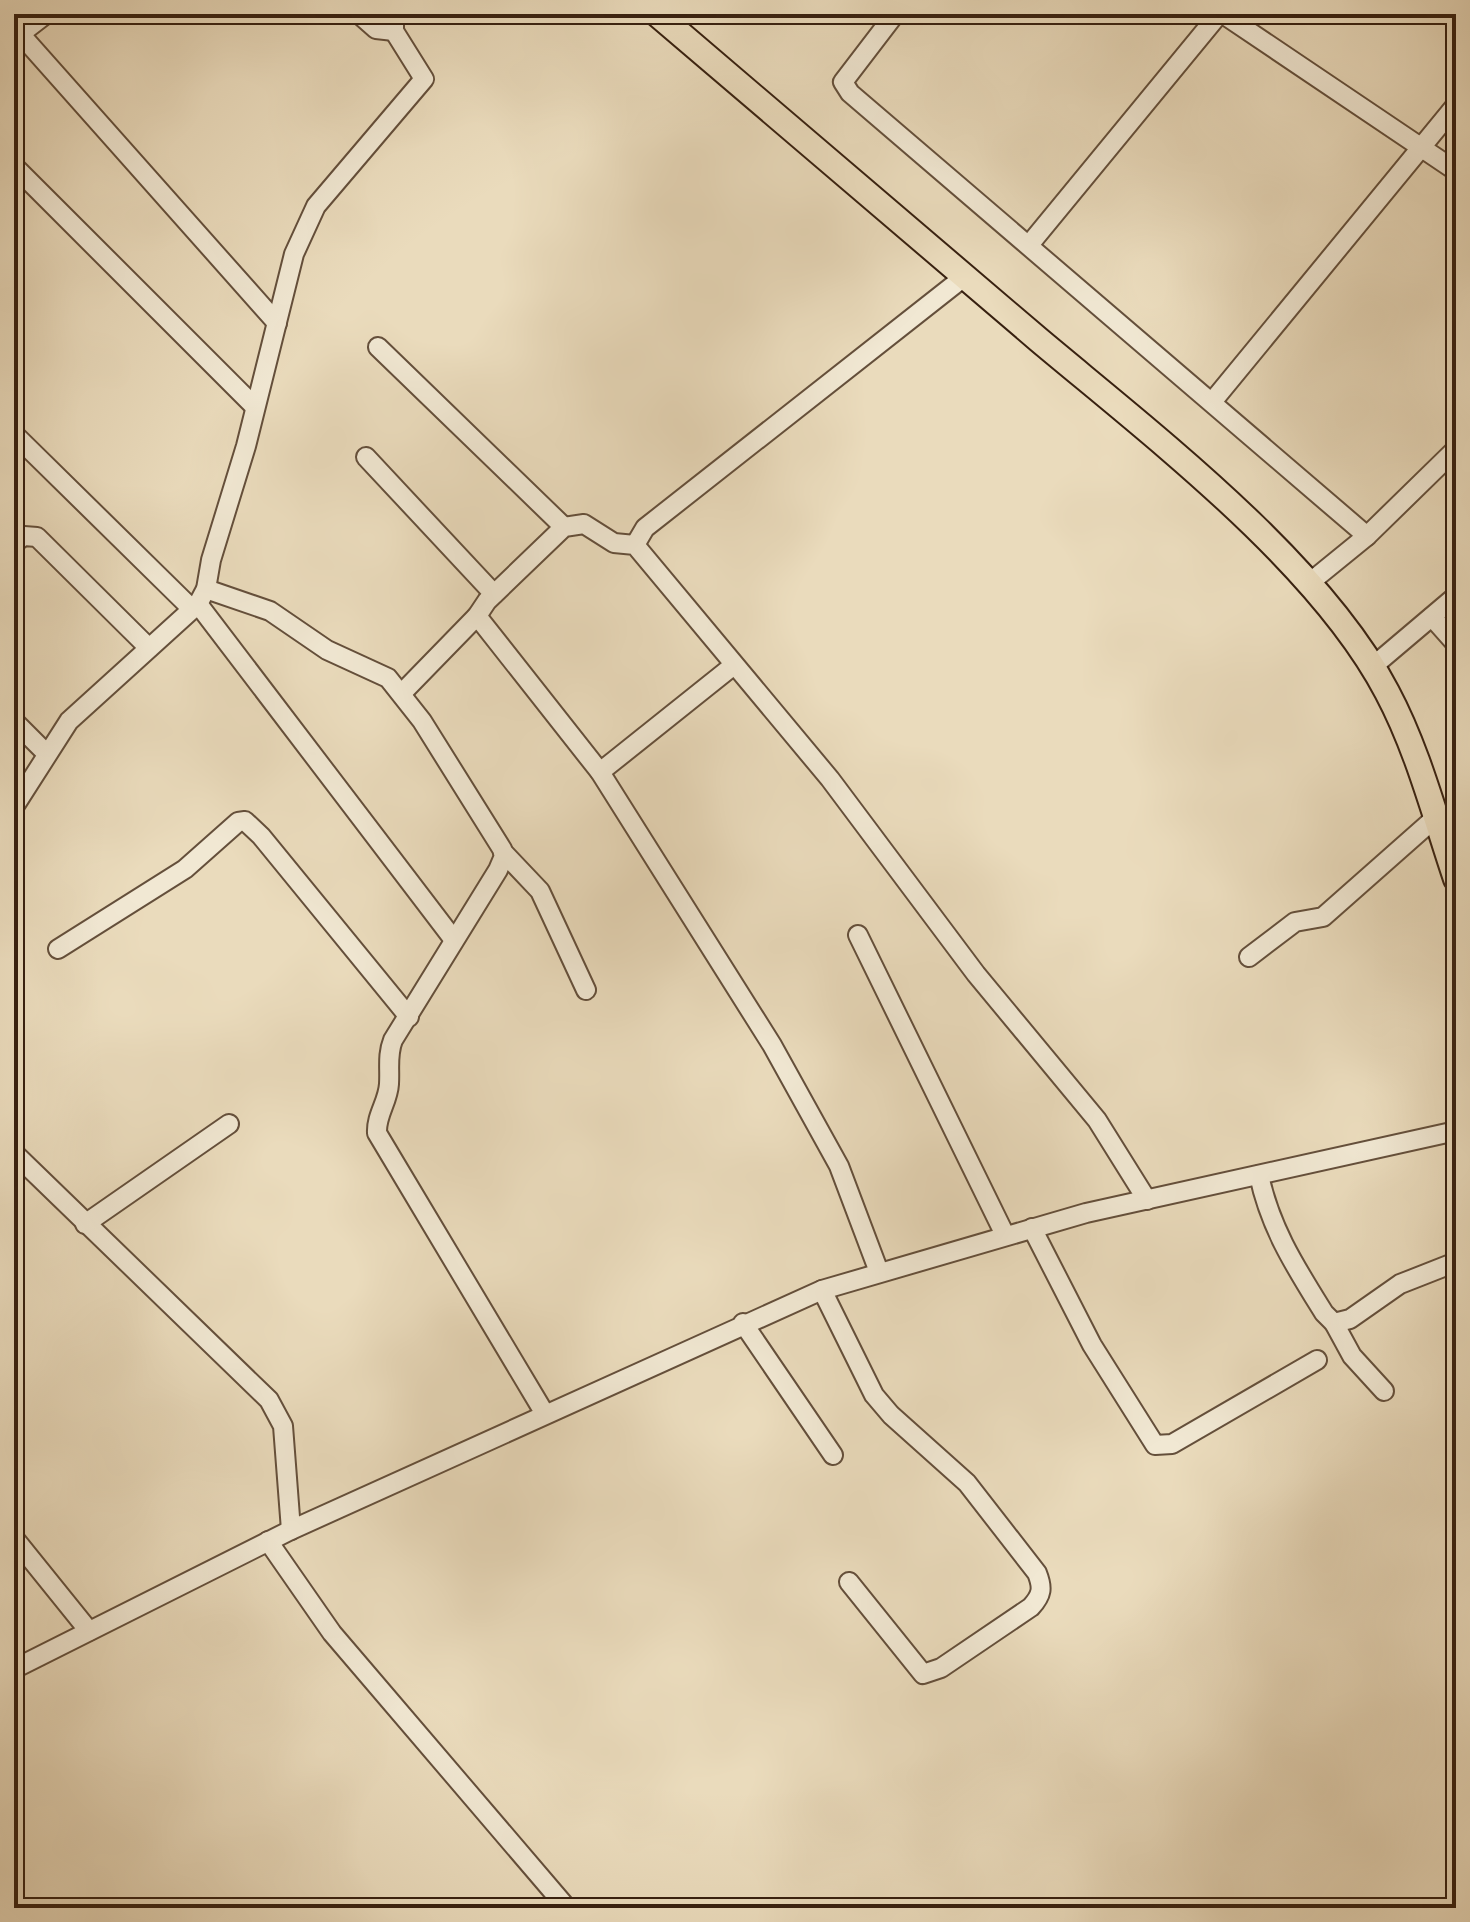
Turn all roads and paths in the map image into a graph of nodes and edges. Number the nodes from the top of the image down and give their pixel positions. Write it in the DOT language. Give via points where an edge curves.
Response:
graph roads {
  1 [pos="46,14"];
  2 [pos="359,14"];
  3 [pos="657,14"];
  4 [pos="895,14"];
  5 [pos="1221,14"];
  6 [pos="394,22"];
  7 [pos="17,30"];
  8 [pos="1456,105"];
  9 [pos="1418,148"];
  10 [pos="14,166"];
  11 [pos="1456,171"];
  12 [pos="1029,245"];
  13 [pos="964,277"];
  14 [pos="277,323"];
  15 [pos="378,347"];
  16 [pos="1212,402"];
  17 [pos="255,407"];
  18 [pos="14,434"];
  19 [pos="1456,449"];
  20 [pos="366,457"];
  21 [pos="564,527"];
  22 [pos="1367,536"];
  23 [pos="14,543"];
  24 [pos="635,545"];
  25 [pos="1308,584"];
  26 [pos="494,594"];
  27 [pos="1456,596"];
  28 [pos="199,601"];
  29 [pos="477,616"];
  30 [pos="1432,617"];
  31 [pos="1456,644"];
  32 [pos="149,648"];
  33 [pos="734,665"];
  34 [pos="1371,668"];
  35 [pos="403,692"];
  36 [pos="14,721"];
  37 [pos="46,753"];
  38 [pos="600,772"];
  39 [pos="14,807"];
  40 [pos="1435,818"];
  41 [pos="503,852"];
  42 [pos="1456,879"];
  43 [pos="858,935"];
  44 [pos="454,940"];
  45 [pos="58,949"];
  46 [pos="1249,957"];
  47 [pos="586,990"];
  48 [pos="409,1017"];
  49 [pos="229,1124"];
  50 [pos="1456,1131"];
  51 [pos="14,1153"];
  52 [pos="1259,1175"];
  53 [pos="1147,1200"];
  54 [pos="85,1224"];
  55 [pos="1032,1228"];
  56 [pos="1005,1235"];
  57 [pos="1456,1262"];
  58 [pos="879,1272"];
  59 [pos="822,1290"];
  60 [pos="743,1323"];
  61 [pos="1334,1323"];
  62 [pos="1317,1360"];
  63 [pos="1384,1391"];
  64 [pos="545,1414"];
  65 [pos="833,1455"];
  66 [pos="291,1530"];
  67 [pos="14,1538"];
  68 [pos="268,1541"];
  69 [pos="849,1582"];
  70 [pos="89,1631"];
  71 [pos="14,1669"];
  72 [pos="567,1908"];
  1 -- 7 [label="street"];
  2 -- 6 [label="street" via="376,29"];
  3 -- 13 [label="main road"];
  4 -- 12 [label="street" via="843,82"];
  5 -- 9 [label="street"];
  5 -- 12 [label="street"];
  6 -- 14 [label="street" via="424,79 316,206 294,254"];
  7 -- 14 [label="street"];
  8 -- 9 [label="street"];
  9 -- 11 [label="street"];
  9 -- 16 [label="street"];
  10 -- 17 [label="street"];
  12 -- 16 [label="street"];
  13 -- 24 [label="street" via="645,528"];
  13 -- 25 [label="main road" via="1224,500"];
  14 -- 17 [label="street"];
  15 -- 21 [label="street"];
  16 -- 22 [label="street"];
  17 -- 28 [label="street"];
  18 -- 28 [label="street"];
  19 -- 22 [label="street"];
  20 -- 26 [label="street"];
  21 -- 24 [label="street" via="584,524 614,543"];
  21 -- 26 [label="street"];
  22 -- 25 [label="street"];
  23 -- 32 [label="street" via="24,536 37,537"];
  24 -- 33 [label="street"];
  25 -- 34 [label="main road"];
  26 -- 29 [label="street"];
  27 -- 30 [label="street"];
  28 -- 32 [label="street"];
  28 -- 35 [label="street" via="270,611 327,650 388,678"];
  28 -- 44 [label="street"];
  29 -- 35 [label="street"];
  29 -- 38 [label="street"];
  30 -- 31 [label="street"];
  30 -- 34 [label="street"];
  32 -- 37 [label="street" via="69,721"];
  33 -- 38 [label="street"];
  33 -- 53 [label="street" via="1097,1120"];
  34 -- 40 [label="main road" via="1387,692"];
  35 -- 41 [label="street"];
  36 -- 37 [label="street"];
  37 -- 39 [label="street"];
  38 -- 58 [label="street" via="772,1045 839,1166"];
  40 -- 42 [label="main road"];
  40 -- 46 [label="street" via="1323,917 1295,922"];
  41 -- 44 [label="street" via="498,870"];
  41 -- 47 [label="street" via="540,891"];
  43 -- 56 [label="street"];
  44 -- 48 [label="street"];
  45 -- 48 [label="street" via="185,869 245,821"];
  48 -- 64 [label="street" via="389,1050 389,1086 376,1120 377,1133"];
  49 -- 54 [label="street"];
  50 -- 52 [label="street"];
  51 -- 54 [label="street"];
  52 -- 53 [label="street"];
  52 -- 61 [label="street" via="1278,1238"];
  53 -- 55 [label="street"];
  54 -- 66 [label="street" via="269,1400 283,1426"];
  55 -- 56 [label="street"];
  55 -- 62 [label="street" via="1092,1345 1155,1445 1172,1444"];
  56 -- 58 [label="street"];
  57 -- 61 [label="street" via="1400,1284 1350,1319"];
  58 -- 59 [label="street"];
  59 -- 60 [label="street"];
  59 -- 69 [label="street" via="874,1395 967,1483 1042,1585 1041,1596 1031,1607 941,1668 923,1674"];
  60 -- 64 [label="street"];
  60 -- 65 [label="street"];
  61 -- 63 [label="street" via="1352,1356"];
  64 -- 66 [label="street"];
  66 -- 68 [label="street"];
  67 -- 70 [label="street"];
  68 -- 70 [label="street"];
  68 -- 72 [label="street" via="332,1633"];
  70 -- 71 [label="street"];
}
